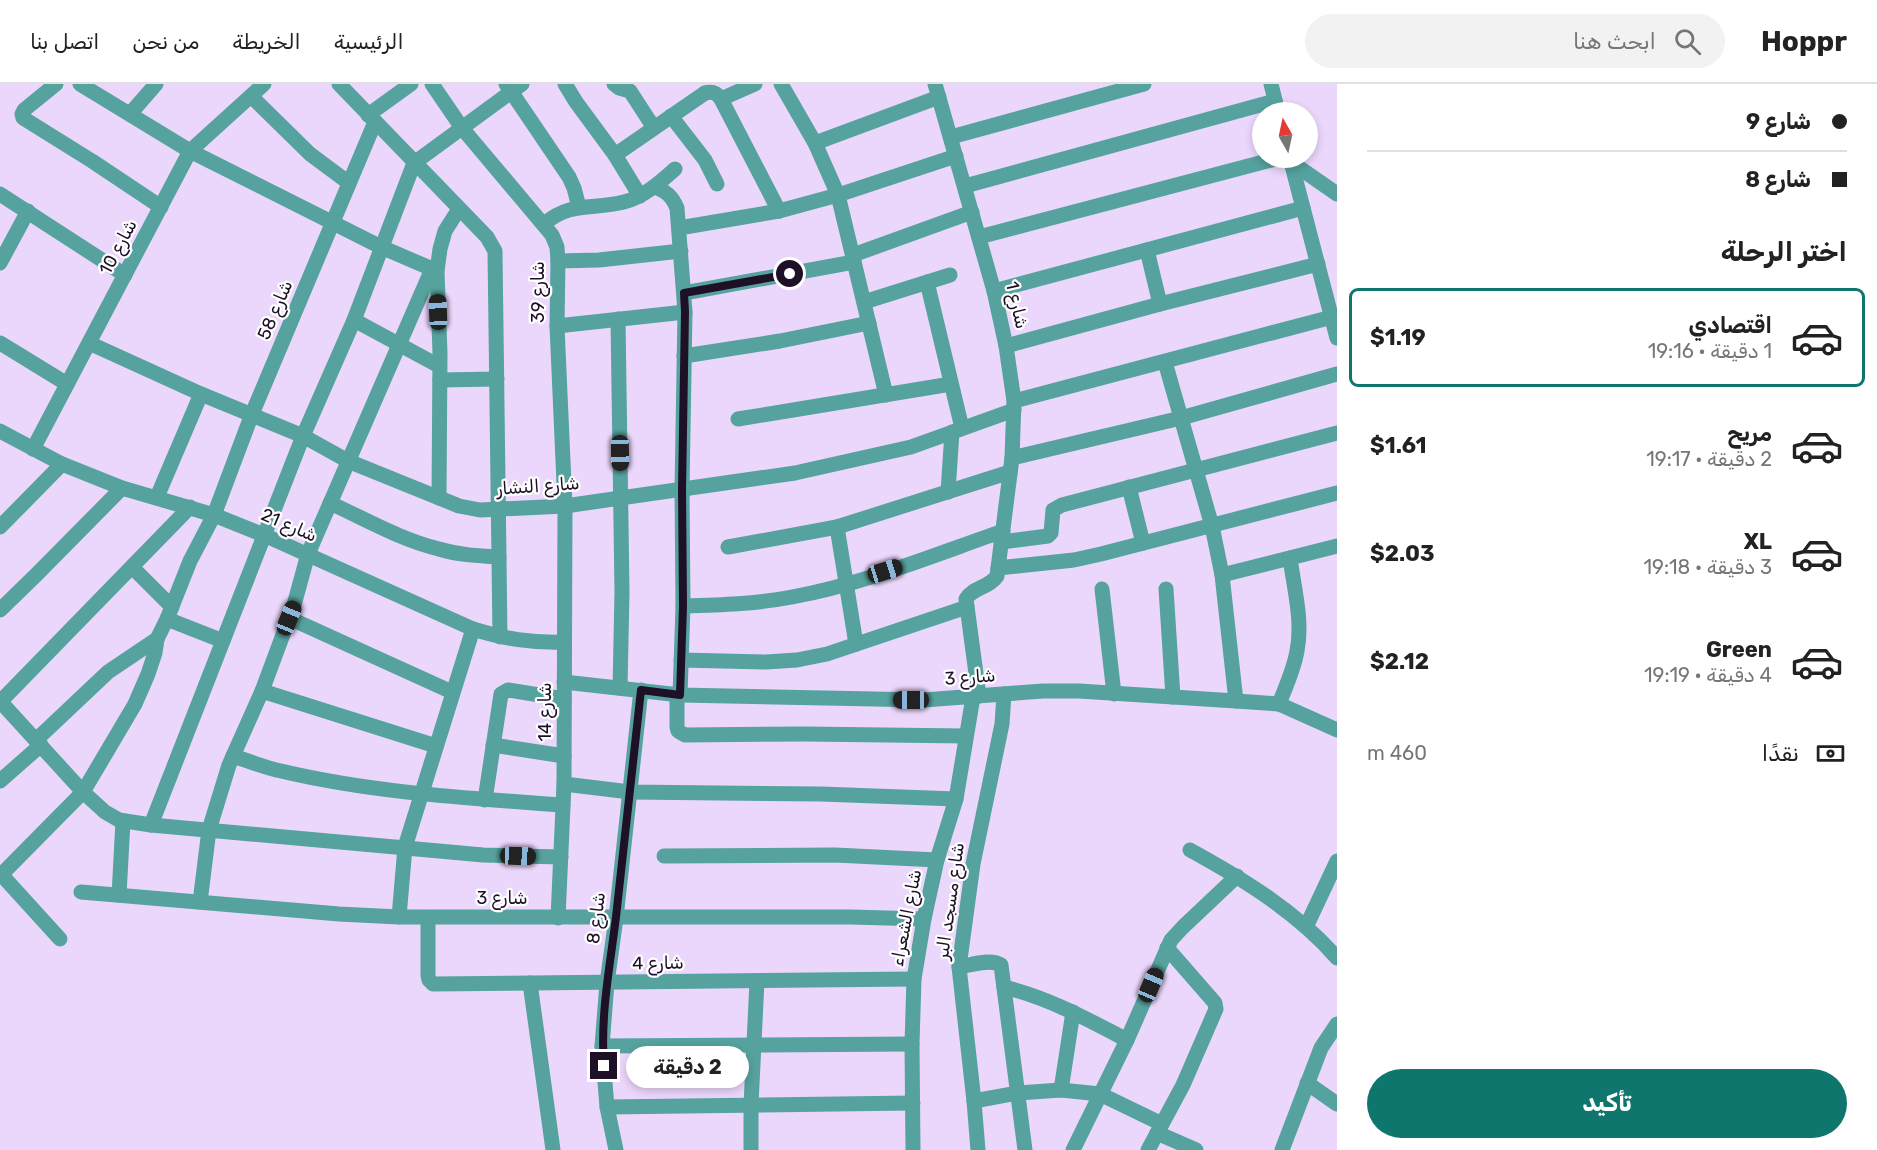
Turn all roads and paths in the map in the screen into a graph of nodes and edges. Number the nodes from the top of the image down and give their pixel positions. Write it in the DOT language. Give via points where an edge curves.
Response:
graph roads {
  1 [pos="56,84"];
  2 [pos="80,84"];
  3 [pos="156,84"];
  4 [pos="339,84"];
  5 [pos="410,84"];
  6 [pos="432,84"];
  7 [pos="565,84"];
  8 [pos="614,84"];
  9 [pos="755,84"];
  10 [pos="799,84"];
  11 [pos="1144,84"];
  12 [pos="1271,84"];
  13 [pos="513,87"];
  14 [pos="782,87"];
  15 [pos="702,88"];
  16 [pos="254,89"];
  17 [pos="937,90"];
  18 [pos="721,99"];
  19 [pos="1275,102"];
  20 [pos="1252,113"];
  21 [pos="130,114"];
  22 [pos="671,116"];
  23 [pos="372,118"];
  24 [pos="462,128"];
  25 [pos="654,128"];
  26 [pos="951,137"];
  27 [pos="815,143"];
  28 [pos="190,151"];
  29 [pos="615,155"];
  30 [pos="956,156"];
  31 [pos="414,163"];
  32 [pos="1252,168"];
  33 [pos="1290,168"];
  34 [pos="1300,168"];
  35 [pos="675,169"];
  36 [pos="1337,175"];
  37 [pos="349,183"];
  38 [pos="717,184"];
  39 [pos="965,186"];
  40 [pos="654,187"];
  41 [pos="1331,190"];
  42 [pos="0,194"];
  43 [pos="838,195"];
  44 [pos="640,196"];
  45 [pos="161,207"];
  46 [pos="579,207"];
  47 [pos="1303,208"];
  48 [pos="459,209"];
  49 [pos="779,211"];
  50 [pos="28,212"];
  51 [pos="972,213"];
  52 [pos="333,222"];
  53 [pos="544,224"];
  54 [pos="679,228"];
  55 [pos="979,237"];
  56 [pos="381,247"];
  57 [pos="681,250"];
  58 [pos="1147,250"];
  59 [pos="854,259"];
  60 [pos="558,261"];
  61 [pos="0,263"];
  62 [pos="1318,264"];
  63 [pos="434,270"];
  64 [pos="125,274"];
  65 [pos="950,275"];
  66 [pos="927,282"];
  67 [pos="994,291"];
  68 [pos="684,293"];
  69 [pos="864,302"];
  70 [pos="1160,304"];
  71 [pos="685,312"];
  72 [pos="1332,317"];
  73 [pos="354,320"];
  74 [pos="618,320"];
  75 [pos="869,323"];
  76 [pos="557,326"];
  77 [pos="1337,338"];
  78 [pos="0,343"];
  79 [pos="89,343"];
  80 [pos="400,343"];
  81 [pos="1006,346"];
  82 [pos="684,356"];
  83 [pos="1165,362"];
  84 [pos="439,373"];
  85 [pos="1337,374"];
  86 [pos="497,379"];
  87 [pos="67,384"];
  88 [pos="951,384"];
  89 [pos="201,394"];
  90 [pos="886,395"];
  91 [pos="1014,405"];
  92 [pos="252,414"];
  93 [pos="1181,418"];
  94 [pos="738,419"];
  95 [pos="957,430"];
  96 [pos="1337,433"];
  97 [pos="303,436"];
  98 [pos="3,437"];
  99 [pos="33,449"];
  100 [pos="348,461"];
  101 [pos="62,464"];
  102 [pos="1011,465"];
  103 [pos="1196,470"];
  104 [pos="1129,487"];
  105 [pos="122,488"];
  106 [pos="682,489"];
  107 [pos="948,492"];
  108 [pos="1337,493"];
  109 [pos="157,497"];
  110 [pos="621,497"];
  111 [pos="439,498"];
  112 [pos="330,503"];
  113 [pos="565,506"];
  114 [pos="190,507"];
  115 [pos="499,509"];
  116 [pos="213,515"];
  117 [pos="1212,526"];
  118 [pos="0,527"];
  119 [pos="837,527"];
  120 [pos="264,535"];
  121 [pos="1002,536"];
  122 [pos="1143,543"];
  123 [pos="1337,546"];
  124 [pos="728,547"];
  125 [pos="308,554"];
  126 [pos="499,557"];
  127 [pos="1290,558"];
  128 [pos="132,567"];
  129 [pos="998,568"];
  130 [pos="1222,575"];
  131 [pos="846,584"];
  132 [pos="1102,589"];
  133 [pos="1166,590"];
  134 [pos="683,606"];
  135 [pos="967,607"];
  136 [pos="0,610"];
  137 [pos="170,613"];
  138 [pos="289,618"];
  139 [pos="473,629"];
  140 [pos="500,638"];
  141 [pos="157,639"];
  142 [pos="223,641"];
  143 [pos="564,642"];
  144 [pos="856,644"];
  145 [pos="681,660"];
  146 [pos="564,682"];
  147 [pos="620,688"];
  148 [pos="641,690"];
  149 [pos="262,691"];
  150 [pos="452,692"];
  151 [pos="1004,694"];
  152 [pos="1114,694"];
  153 [pos="679,695"];
  154 [pos="976,697"];
  155 [pos="1173,697"];
  156 [pos="564,699"];
  157 [pos="1236,701"];
  158 [pos="0,702"];
  159 [pos="1279,704"];
  160 [pos="1337,730"];
  161 [pos="966,736"];
  162 [pos="39,743"];
  163 [pos="493,745"];
  164 [pos="436,746"];
  165 [pos="233,756"];
  166 [pos="564,756"];
  167 [pos="0,782"];
  168 [pos="564,784"];
  169 [pos="83,792"];
  170 [pos="630,792"];
  171 [pos="421,795"];
  172 [pos="956,799"];
  173 [pos="485,800"];
  174 [pos="563,805"];
  175 [pos="123,821"];
  176 [pos="151,825"];
  177 [pos="209,830"];
  178 [pos="405,847"];
  179 [pos="1190,850"];
  180 [pos="664,856"];
  181 [pos="561,857"];
  182 [pos="937,860"];
  183 [pos="1337,861"];
  184 [pos="1,874"];
  185 [pos="1238,876"];
  186 [pos="1330,891"];
  187 [pos="81,892"];
  188 [pos="119,895"];
  189 [pos="200,902"];
  190 [pos="399,917"];
  191 [pos="428,918"];
  192 [pos="558,918"];
  193 [pos="616,918"];
  194 [pos="924,919"];
  195 [pos="1306,927"];
  196 [pos="60,939"];
  197 [pos="1167,948"];
  198 [pos="1334,952"];
  199 [pos="959,967"];
  200 [pos="914,979"];
  201 [pos="757,981"];
  202 [pos="607,982"];
  203 [pos="530,983"];
  204 [pos="1004,987"];
  205 [pos="1073,1012"];
  206 [pos="1335,1029"];
  207 [pos="1127,1040"];
  208 [pos="912,1044"];
  209 [pos="753,1045"];
  210 [pos="602,1046"];
  211 [pos="1307,1083"];
  212 [pos="1061,1090"];
  213 [pos="1018,1093"];
  214 [pos="1100,1094"];
  215 [pos="974,1101"];
  216 [pos="912,1103"];
  217 [pos="1337,1104"];
  218 [pos="751,1105"];
  219 [pos="608,1107"];
  220 [pos="1160,1129"];
  221 [pos="1068,1149"];
  222 [pos="553,1150"];
  223 [pos="616,1150"];
  224 [pos="751,1150"];
  225 [pos="913,1150"];
  226 [pos="978,1150"];
  227 [pos="1025,1150"];
  228 [pos="1148,1150"];
  229 [pos="1196,1150"];
  230 [pos="1282,1150"];
  1 -- 45 [label="street" via="24,110 23,118"];
  2 -- 21 [label="street"];
  3 -- 21 [label="street"];
  4 -- 23 [label="street"];
  5 -- 23 [label="street"];
  6 -- 24 [label="street, شارع 39"];
  7 -- 29 [label="street"];
  8 -- 25 [label="street" via="630,91"];
  9 -- 18 [label="street"];
  10 -- 14 [label="street"];
  11 -- 26 [label="street"];
  12 -- 19 [label="street"];
  13 -- 24 [label="street"];
  13 -- 46 [label="street" via="568,177"];
  14 -- 27 [label="street"];
  15 -- 18 [label="street"];
  15 -- 22 [label="street"];
  16 -- 28 [label="street, شارع 10"];
  16 -- 37 [label="street" via="310,154"];
  17 -- 26 [label="street, شارع 1"];
  17 -- 27 [label="street"];
  18 -- 49 [label="street"];
  20 -- 39 [label="street"];
  21 -- 28 [label="street"];
  22 -- 25 [label="street"];
  22 -- 38 [label="street" via="705,160"];
  23 -- 31 [label="street"];
  23 -- 37 [label="street, شارع 58"];
  24 -- 31 [label="street"];
  24 -- 53 [label="street, شارع 39"];
  25 -- 29 [label="street"];
  26 -- 30 [label="street, شارع 1"];
  27 -- 43 [label="street"];
  28 -- 45 [label="street, شارع 10"];
  28 -- 52 [label="street"];
  29 -- 44 [label="street"];
  30 -- 39 [label="street, شارع 1"];
  30 -- 43 [label="street"];
  31 -- 48 [label="street"];
  31 -- 56 [label="street"];
  32 -- 55 [label="street"];
  33 -- 47 [label="street"];
  34 -- 41 [label="street"];
  35 -- 40 [label="street"];
  36 -- 41 [label="street"];
  37 -- 52 [label="street, شارع 58"];
  39 -- 51 [label="street, شارع 1"];
  40 -- 44 [label="street"];
  40 -- 54 [label="street" via="672,198"];
  42 -- 50 [label="street"];
  43 -- 49 [label="street"];
  43 -- 59 [label="street"];
  44 -- 46 [label="street" via="624,202"];
  45 -- 64 [label="street, شارع 10"];
  46 -- 53 [label="street"];
  47 -- 58 [label="street"];
  47 -- 62 [label="street"];
  48 -- 63 [label="street" via="445,231"];
  48 -- 86 [label="street" via="487,237 495,251"];
  49 -- 54 [label="street"];
  50 -- 61 [label="street"];
  50 -- 64 [label="street"];
  51 -- 55 [label="street, شارع 1"];
  51 -- 59 [label="street"];
  52 -- 56 [label="street"];
  52 -- 92 [label="street, شارع 58"];
  53 -- 60 [label="street, شارع 39" via="557,248"];
  54 -- 57 [label="street"];
  55 -- 67 [label="street, شارع 1"];
  56 -- 63 [label="street"];
  56 -- 73 [label="street"];
  57 -- 60 [label="street"];
  57 -- 68 [label="street"];
  58 -- 67 [label="street"];
  58 -- 70 [label="street"];
  59 -- 68 [label="street"];
  59 -- 69 [label="street"];
  60 -- 76 [label="street, شارع 39"];
  62 -- 70 [label="street"];
  62 -- 72 [label="street"];
  63 -- 80 [label="street"];
  63 -- 84 [label="street"];
  64 -- 79 [label="street, شارع 10"];
  65 -- 66 [label="street"];
  66 -- 69 [label="street"];
  66 -- 88 [label="street"];
  67 -- 81 [label="street, شارع 1"];
  68 -- 71 [label="street"];
  69 -- 75 [label="street"];
  70 -- 81 [label="street"];
  71 -- 74 [label="street"];
  71 -- 82 [label="street"];
  72 -- 77 [label="street"];
  72 -- 83 [label="street, شارع النشار"];
  73 -- 80 [label="street"];
  73 -- 97 [label="street"];
  74 -- 76 [label="street"];
  74 -- 110 [label="street"];
  75 -- 82 [label="street"];
  75 -- 90 [label="street"];
  76 -- 113 [label="street, شارع 39"];
  78 -- 87 [label="street"];
  79 -- 87 [label="street, شارع 10"];
  79 -- 89 [label="street, شارع النشار"];
  80 -- 84 [label="street"];
  80 -- 100 [label="street"];
  81 -- 91 [label="street, شارع 1"];
  82 -- 106 [label="street"];
  83 -- 91 [label="street, شارع النشار"];
  83 -- 93 [label="street"];
  84 -- 86 [label="street"];
  84 -- 111 [label="street"];
  85 -- 93 [label="street"];
  86 -- 115 [label="street"];
  87 -- 99 [label="street, شارع 10"];
  88 -- 90 [label="street"];
  88 -- 95 [label="street"];
  89 -- 92 [label="street, شارع النشار"];
  89 -- 109 [label="street"];
  90 -- 94 [label="street"];
  91 -- 95 [label="street, شارع النشار"];
  91 -- 102 [label="street, شارع 1"];
  92 -- 97 [label="street, شارع النشار"];
  92 -- 116 [label="street, شارع 58"];
  93 -- 102 [label="street"];
  93 -- 103 [label="street"];
  95 -- 106 [label="street, شارع النشار" via="911,447 795,473"];
  95 -- 107 [label="street"];
  96 -- 103 [label="street"];
  97 -- 100 [label="street, شارع النشار"];
  97 -- 120 [label="street"];
  98 -- 99 [label="street, شارع 21"];
  99 -- 101 [label="street, شارع 21"];
  100 -- 111 [label="street, شارع النشار"];
  100 -- 112 [label="street"];
  101 -- 105 [label="street, شارع 21"];
  101 -- 118 [label="street"];
  102 -- 107 [label="street"];
  102 -- 121 [label="street, شارع 1"];
  103 -- 104 [label="street"];
  103 -- 117 [label="street"];
  104 -- 121 [label="street" via="1057,506 1048,536"];
  104 -- 122 [label="street"];
  105 -- 109 [label="street, شارع 21"];
  105 -- 136 [label="street"];
  106 -- 110 [label="street, شارع النشار"];
  106 -- 134 [label="street"];
  107 -- 119 [label="street"];
  108 -- 117 [label="street"];
  109 -- 114 [label="street, شارع 21"];
  110 -- 113 [label="street, شارع النشار"];
  110 -- 147 [label="street"];
  111 -- 115 [label="street, شارع النشار" via="480,510"];
  112 -- 125 [label="street"];
  112 -- 126 [label="street" via="437,549"];
  113 -- 115 [label="street, شارع النشار"];
  113 -- 143 [label="street, شارع 14"];
  114 -- 116 [label="street, شارع 21"];
  114 -- 128 [label="street"];
  115 -- 126 [label="street"];
  116 -- 120 [label="street, شارع 21"];
  116 -- 137 [label="street, شارع 58"];
  117 -- 122 [label="street"];
  117 -- 130 [label="street"];
  119 -- 124 [label="street"];
  119 -- 131 [label="street"];
  120 -- 125 [label="street, شارع 21"];
  120 -- 142 [label="street"];
  121 -- 129 [label="street, شارع 1"];
  121 -- 131 [label="street"];
  122 -- 129 [label="street" via="1074,560"];
  123 -- 127 [label="street"];
  125 -- 138 [label="street"];
  125 -- 139 [label="street, شارع 21"];
  126 -- 140 [label="street"];
  127 -- 130 [label="street"];
  127 -- 159 [label="street" via="1299,631 1292,672"];
  128 -- 137 [label="street"];
  128 -- 158 [label="street"];
  129 -- 135 [label="street" via="992,582 970,593"];
  130 -- 157 [label="street"];
  131 -- 134 [label="street" via="749,603"];
  131 -- 144 [label="street"];
  132 -- 152 [label="street"];
  133 -- 155 [label="street"];
  134 -- 145 [label="street"];
  135 -- 144 [label="street"];
  135 -- 154 [label="street"];
  137 -- 141 [label="street, شارع 58"];
  137 -- 142 [label="street"];
  138 -- 149 [label="street"];
  138 -- 150 [label="street"];
  139 -- 140 [label="street, شارع 21"];
  139 -- 150 [label="street"];
  140 -- 143 [label="street, شارع 21"];
  141 -- 162 [label="street" via="102,678"];
  141 -- 169 [label="street, شارع 58" via="135,704"];
  142 -- 176 [label="street"];
  143 -- 146 [label="street, شارع 14"];
  144 -- 145 [label="street" via="797,660"];
  145 -- 153 [label="street"];
  146 -- 147 [label="street, شارع 3"];
  146 -- 156 [label="street, شارع 14"];
  147 -- 148 [label="street, شارع 3"];
  148 -- 153 [label="street, شارع 3"];
  148 -- 170 [label="street, شارع 8"];
  149 -- 164 [label="street"];
  149 -- 165 [label="street"];
  150 -- 164 [label="street"];
  151 -- 152 [label="street, شارع 3"];
  151 -- 154 [label="street, شارع 3"];
  151 -- 199 [label="street, شارع مسجد البر"];
  152 -- 155 [label="street, شارع 3"];
  153 -- 154 [label="street, شارع 3" via="899,700"];
  153 -- 161 [label="street" via="677,727 681,734"];
  154 -- 161 [label="street, شارع الشعراء"];
  155 -- 157 [label="street, شارع 3"];
  156 -- 163 [label="street" via="504,691"];
  156 -- 166 [label="street, شارع 14"];
  157 -- 159 [label="street, شارع 3"];
  158 -- 162 [label="street"];
  159 -- 160 [label="street, شارع 3"];
  161 -- 172 [label="street, شارع الشعراء"];
  162 -- 167 [label="street"];
  162 -- 169 [label="street"];
  163 -- 166 [label="street"];
  163 -- 173 [label="street"];
  164 -- 171 [label="street"];
  165 -- 171 [label="street" via="289,773"];
  165 -- 177 [label="street"];
  166 -- 168 [label="street, شارع 14"];
  168 -- 170 [label="street"];
  168 -- 174 [label="street, شارع 14"];
  169 -- 175 [label="street" via="105,812"];
  169 -- 184 [label="street, شارع 58"];
  170 -- 172 [label="street"];
  170 -- 193 [label="street, شارع 8"];
  171 -- 173 [label="street"];
  171 -- 178 [label="street"];
  172 -- 182 [label="street, شارع الشعراء"];
  173 -- 174 [label="street"];
  174 -- 181 [label="street, شارع 14"];
  175 -- 176 [label="street"];
  175 -- 188 [label="street"];
  176 -- 177 [label="street"];
  177 -- 178 [label="street"];
  177 -- 189 [label="street"];
  178 -- 181 [label="street"];
  178 -- 190 [label="street"];
  179 -- 185 [label="street"];
  180 -- 182 [label="street" via="835,855"];
  181 -- 192 [label="street, شارع 14"];
  182 -- 194 [label="street, شارع الشعراء"];
  183 -- 186 [label="street"];
  184 -- 196 [label="street"];
  185 -- 195 [label="street"];
  185 -- 197 [label="street" via="1183,927"];
  186 -- 195 [label="street"];
  187 -- 188 [label="street, شارع 3"];
  188 -- 189 [label="street, شارع 3"];
  189 -- 190 [label="street, شارع 3"];
  190 -- 191 [label="street, شارع 3"];
  191 -- 192 [label="street, شارع 3"];
  191 -- 203 [label="street, شارع 4" via="428,976 433,984"];
  192 -- 193 [label="street, شارع 3"];
  193 -- 194 [label="street, شارع 3"];
  193 -- 202 [label="street, شارع 8"];
  194 -- 200 [label="street, شارع الشعراء"];
  195 -- 198 [label="street"];
  197 -- 207 [label="street"];
  197 -- 220 [label="street" via="1216,1009"];
  199 -- 204 [label="street" via="997,962 1001,965"];
  199 -- 215 [label="street, شارع مسجد البر"];
  200 -- 201 [label="street, شارع 4"];
  200 -- 208 [label="street, شارع الشعراء"];
  201 -- 202 [label="street, شارع 4"];
  201 -- 209 [label="street"];
  202 -- 203 [label="street, شارع 4"];
  202 -- 210 [label="street, شارع 8"];
  203 -- 222 [label="street"];
  204 -- 205 [label="street"];
  204 -- 213 [label="street"];
  205 -- 207 [label="street"];
  205 -- 212 [label="street"];
  206 -- 211 [label="street" via="1320,1048"];
  207 -- 214 [label="street"];
  208 -- 209 [label="street"];
  208 -- 216 [label="street, شارع الشعراء"];
  209 -- 210 [label="street"];
  209 -- 218 [label="street"];
  210 -- 219 [label="street, شارع 8"];
  211 -- 217 [label="street"];
  211 -- 230 [label="street"];
  212 -- 213 [label="street"];
  212 -- 214 [label="street"];
  213 -- 215 [label="street"];
  213 -- 227 [label="street"];
  214 -- 220 [label="street"];
  214 -- 221 [label="street"];
  215 -- 226 [label="street, شارع مسجد البر"];
  216 -- 218 [label="street"];
  216 -- 225 [label="street, شارع الشعراء"];
  218 -- 219 [label="street"];
  218 -- 224 [label="street"];
  219 -- 223 [label="street, شارع 8"];
  220 -- 228 [label="street"];
  220 -- 229 [label="street"];
}
